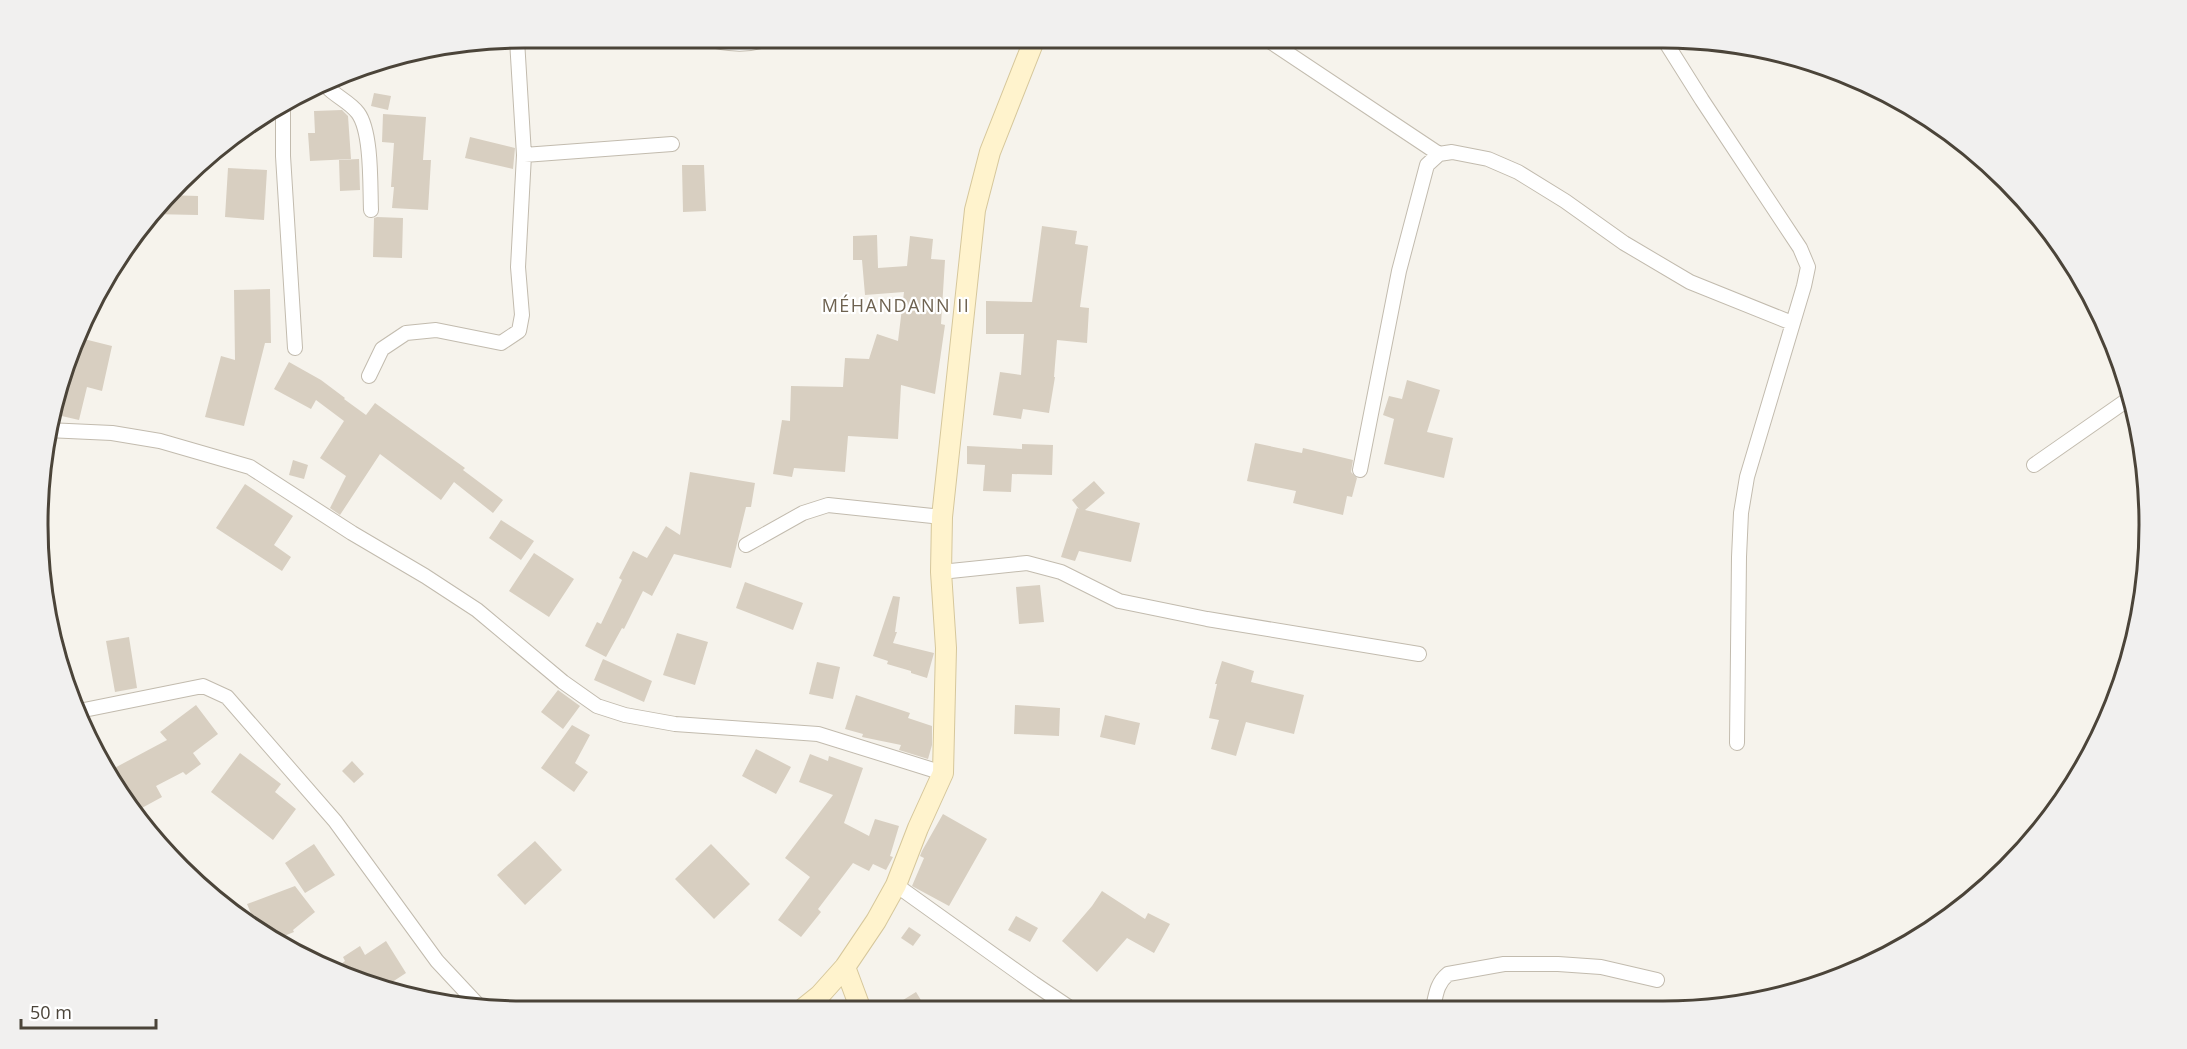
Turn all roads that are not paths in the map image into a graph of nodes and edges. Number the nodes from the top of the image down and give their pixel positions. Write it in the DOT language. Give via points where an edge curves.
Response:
graph roads {
  1 [pos="517,48"];
  2 [pos="1031,48"];
  3 [pos="1280,48"];
  4 [pos="1669,48"];
  5 [pos="329,90"];
  6 [pos="283,114"];
  7 [pos="672,144"];
  8 [pos="1439,154"];
  9 [pos="524,155"];
  10 [pos="372,210"];
  11 [pos="1792,323"];
  12 [pos="295,348"];
  13 [pos="369,376"];
  14 [pos="2123,403"];
  15 [pos="57,430"];
  16 [pos="2034,465"];
  17 [pos="1360,470"];
  18 [pos="942,517"];
  19 [pos="746,545"];
  20 [pos="941,572"];
  21 [pos="1419,654"];
  22 [pos="85,710"];
  23 [pos="1737,743"];
  24 [pos="943,772"];
  25 [pos="896,885"];
  26 [pos="845,967"];
  27 [pos="1657,980"];
  28 [pos="471,998"];
  29 [pos="812,1001"];
  30 [pos="858,1001"];
  31 [pos="1059,1001"];
  32 [pos="1434,1001"];
  1 -- 9 [label="street"];
  2 -- 18 [label="street" via="990,152 975,210"];
  3 -- 8 [label="street"];
  4 -- 11 [label="street" via="1800,248 1808,267"];
  5 -- 10 [label="street" via="358,112 366,129"];
  6 -- 12 [label="street"];
  7 -- 9 [label="street"];
  8 -- 11 [label="street" via="1452,152 1488,159 1518,172 1690,282"];
  8 -- 17 [label="street" via="1427,165 1399,271"];
  9 -- 13 [label="street" via="519,331 501,343 436,330 406,333 382,349"];
  11 -- 23 [label="street" via="1747,477 1741,513"];
  14 -- 16 [label="street"];
  15 -- 24 [label="street" via="112,433 160,441 250,466 477,610 597,706 675,724 818,734"];
  18 -- 19 [label="street" via="828,506 803,513"];
  18 -- 20 [label="street"];
  20 -- 21 [label="street" via="1028,563 1061,572 1119,601"];
  20 -- 24 [label="street" via="946,648"];
  22 -- 28 [label="street" via="203,686 227,697 335,821 436,961"];
  24 -- 25 [label="street"];
  25 -- 26 [label="street"];
  25 -- 31 [label="street"];
  26 -- 29 [label="street"];
  26 -- 30 [label="street"];
  27 -- 32 [label="street" via="1601,967 1504,964 1449,974 1441,980"];
}
